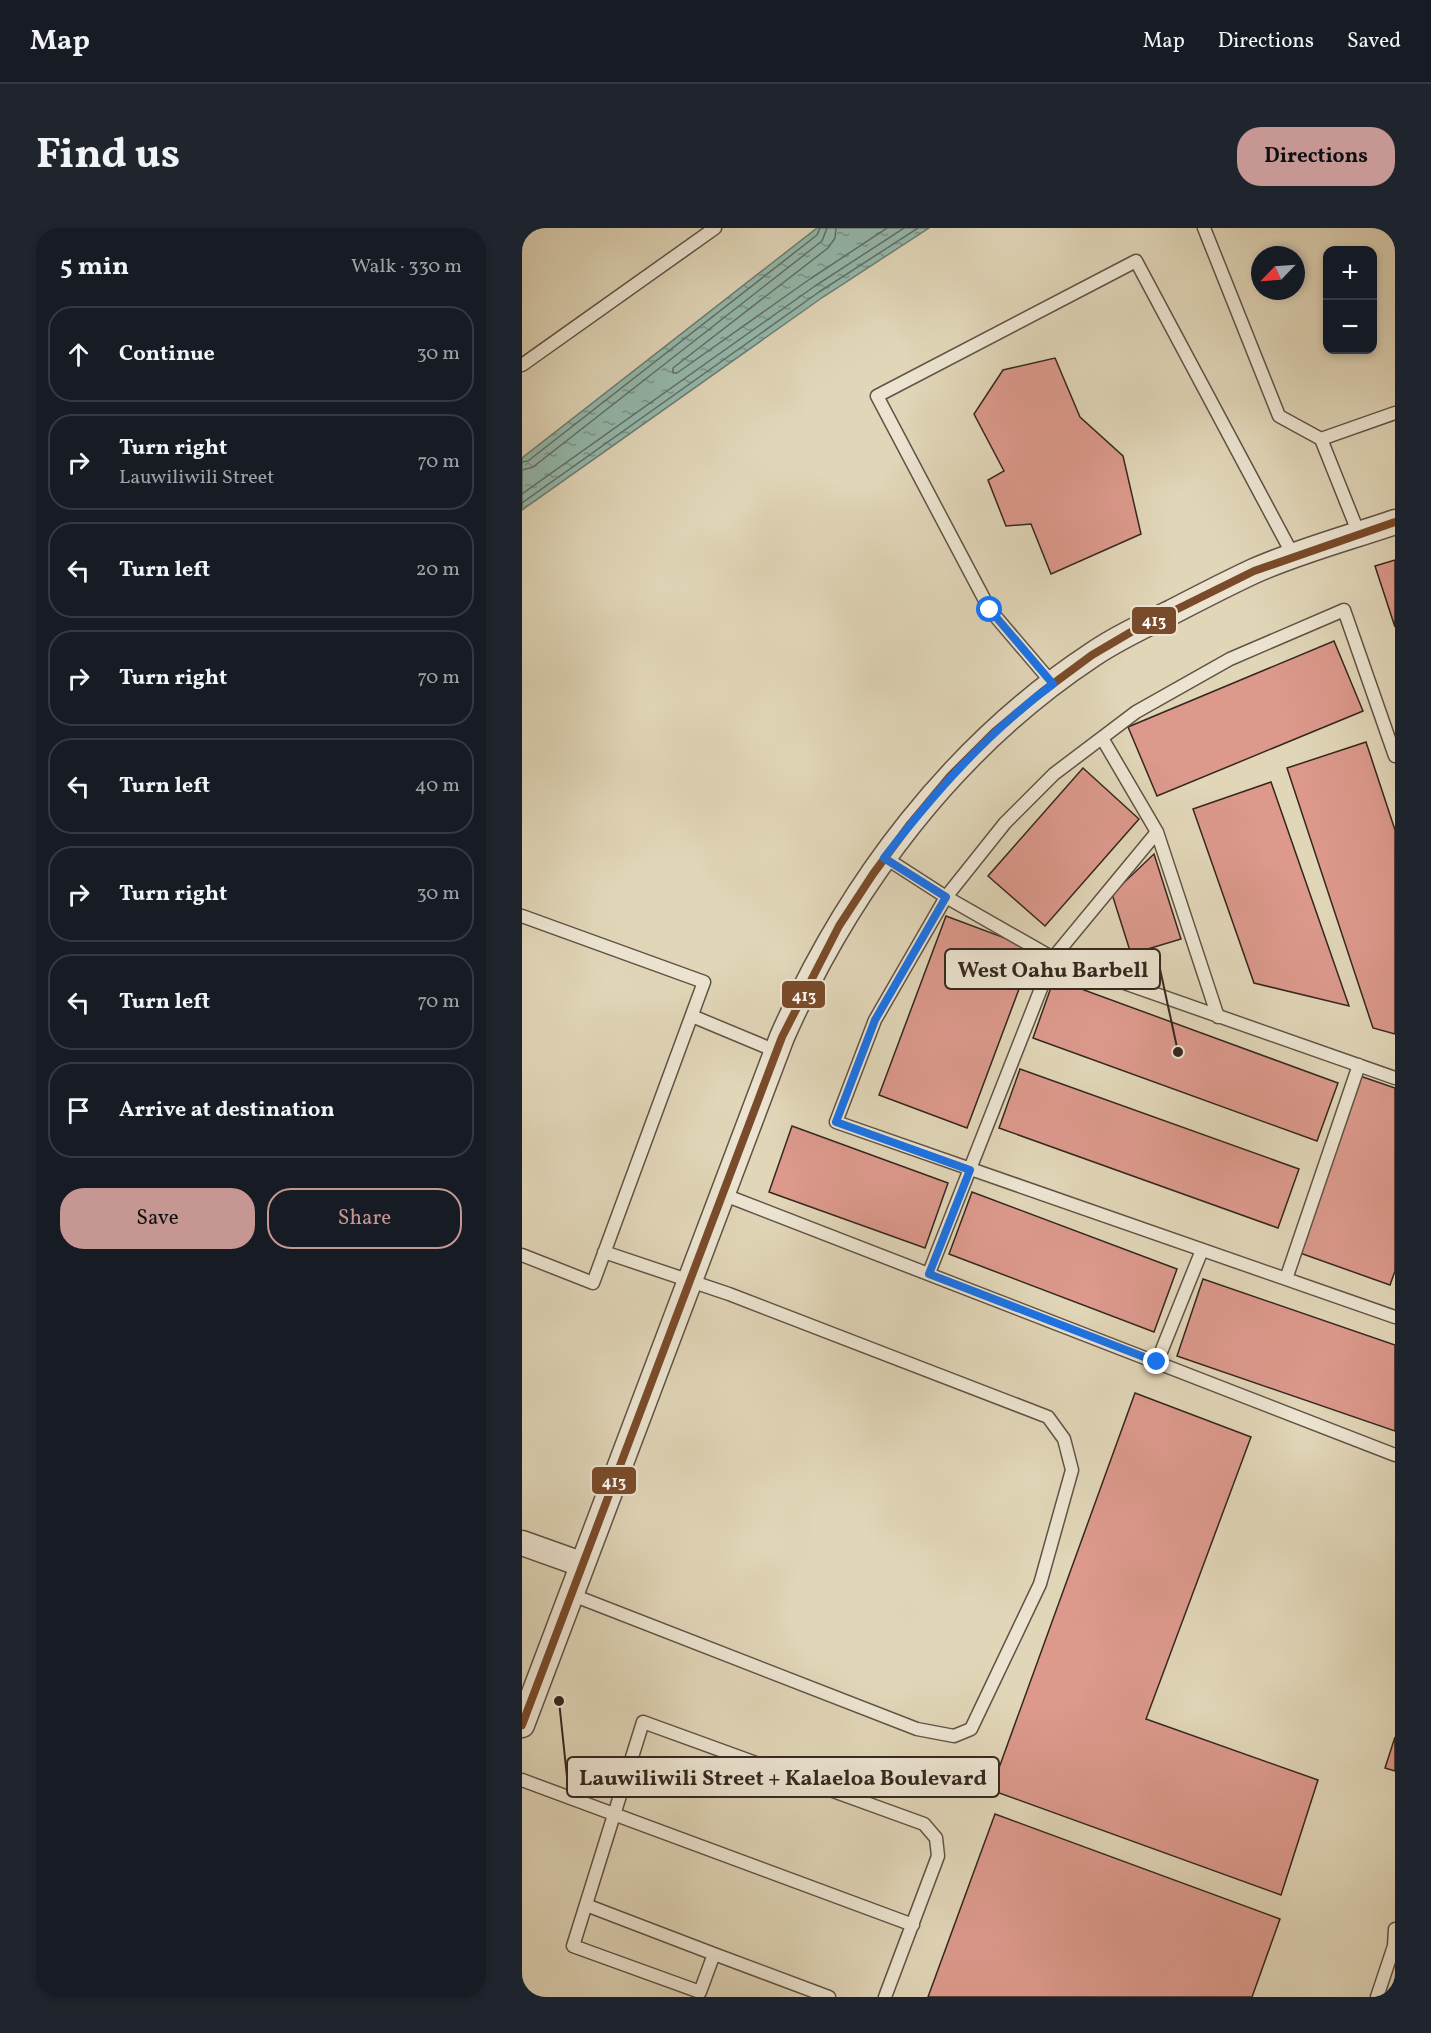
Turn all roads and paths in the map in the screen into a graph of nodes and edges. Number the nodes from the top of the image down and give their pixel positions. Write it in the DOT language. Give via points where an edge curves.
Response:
graph roads {
  1 [pos="715,228"];
  2 [pos="1204,228"];
  3 [pos="522,365"];
  4 [pos="1395,412"];
  5 [pos="1321,439"];
  6 [pos="1395,522"];
  7 [pos="1359,534"];
  8 [pos="1294,557"];
  9 [pos="1053,684"];
  10 [pos="1102,738"];
  11 [pos="1395,756"];
  12 [pos="1156,832"];
  13 [pos="884,858"];
  14 [pos="946,897"];
  15 [pos="522,916"];
  16 [pos="1053,958"];
  17 [pos="692,1016"];
  18 [pos="1218,1017"];
  19 [pos="776,1051"];
  20 [pos="1359,1065"];
  21 [pos="1395,1078"];
  22 [pos="970,1170"];
  23 [pos="722,1194"];
  24 [pos="1202,1250"];
  25 [pos="604,1252"];
  26 [pos="522,1255"];
  27 [pos="929,1274"];
  28 [pos="1286,1279"];
  29 [pos="688,1281"];
  30 [pos="1395,1317"];
  31 [pos="1157,1362"];
  32 [pos="1395,1455"];
  33 [pos="522,1543"];
  34 [pos="581,1564"];
  35 [pos="570,1594"];
  36 [pos="522,1725"];
  37 [pos="522,1780"];
  38 [pos="613,1816"];
  39 [pos="586,1905"];
  40 [pos="913,1925"];
  41 [pos="1395,1929"];
  42 [pos="714,1954"];
  43 [pos="829,1997"];
  44 [pos="885,1997"];
  45 [pos="1377,1997"];
  1 -- 3 [label="lane"];
  2 -- 5 [label="lane" via="1279,416"];
  4 -- 5 [label="lane"];
  5 -- 7 [label="lane"];
  6 -- 7 [label="street"];
  7 -- 8 [label="street"];
  8 -- 9 [label="street" via="1255,571 1156,620 1093,654"];
  8 -- 9 [label="lane" via="1136,261 877,396 990,610"];
  9 -- 13 [label="street" via="982,744 931,797"];
  10 -- 11 [label="lane" via="1136,712 1230,659 1344,610"];
  10 -- 12 [label="lane"];
  10 -- 14 [label="lane" via="1054,774 1005,823"];
  12 -- 16 [label="lane"];
  12 -- 18 [label="lane"];
  13 -- 14 [label="lane"];
  13 -- 19 [label="street" via="809,976"];
  14 -- 16 [label="lane"];
  14 -- 22 [label="lane" via="875,1020 836,1122"];
  15 -- 17 [label="lane" via="704,982"];
  16 -- 18 [label="lane"];
  16 -- 22 [label="lane"];
  17 -- 19 [label="lane"];
  17 -- 25 [label="lane"];
  18 -- 20 [label="lane"];
  19 -- 23 [label="street"];
  20 -- 21 [label="lane"];
  20 -- 28 [label="lane"];
  22 -- 24 [label="lane"];
  22 -- 27 [label="lane"];
  23 -- 27 [label="lane"];
  23 -- 29 [label="street"];
  24 -- 28 [label="lane"];
  24 -- 31 [label="lane"];
  25 -- 26 [label="lane" via="593,1283"];
  25 -- 29 [label="lane"];
  27 -- 31 [label="lane"];
  28 -- 30 [label="lane"];
  29 -- 34 [label="street"];
  29 -- 35 [label="lane" via="1048,1417 1064,1439 1072,1470 1040,1584 971,1730 954,1736 917,1729"];
  31 -- 32 [label="lane"];
  33 -- 34 [label="street"];
  34 -- 35 [label="street"];
  35 -- 36 [label="street"];
  37 -- 38 [label="lane"];
  38 -- 39 [label="lane"];
  38 -- 40 [label="lane"];
  38 -- 40 [label="lane" via="643,1722 924,1824 936,1838 938,1856"];
  39 -- 42 [label="lane"];
  39 -- 42 [label="lane" via="573,1946 700,1992"];
  40 -- 44 [label="lane"];
  41 -- 45 [label="lane" via="1394,1946"];
  42 -- 43 [label="lane"];
}
